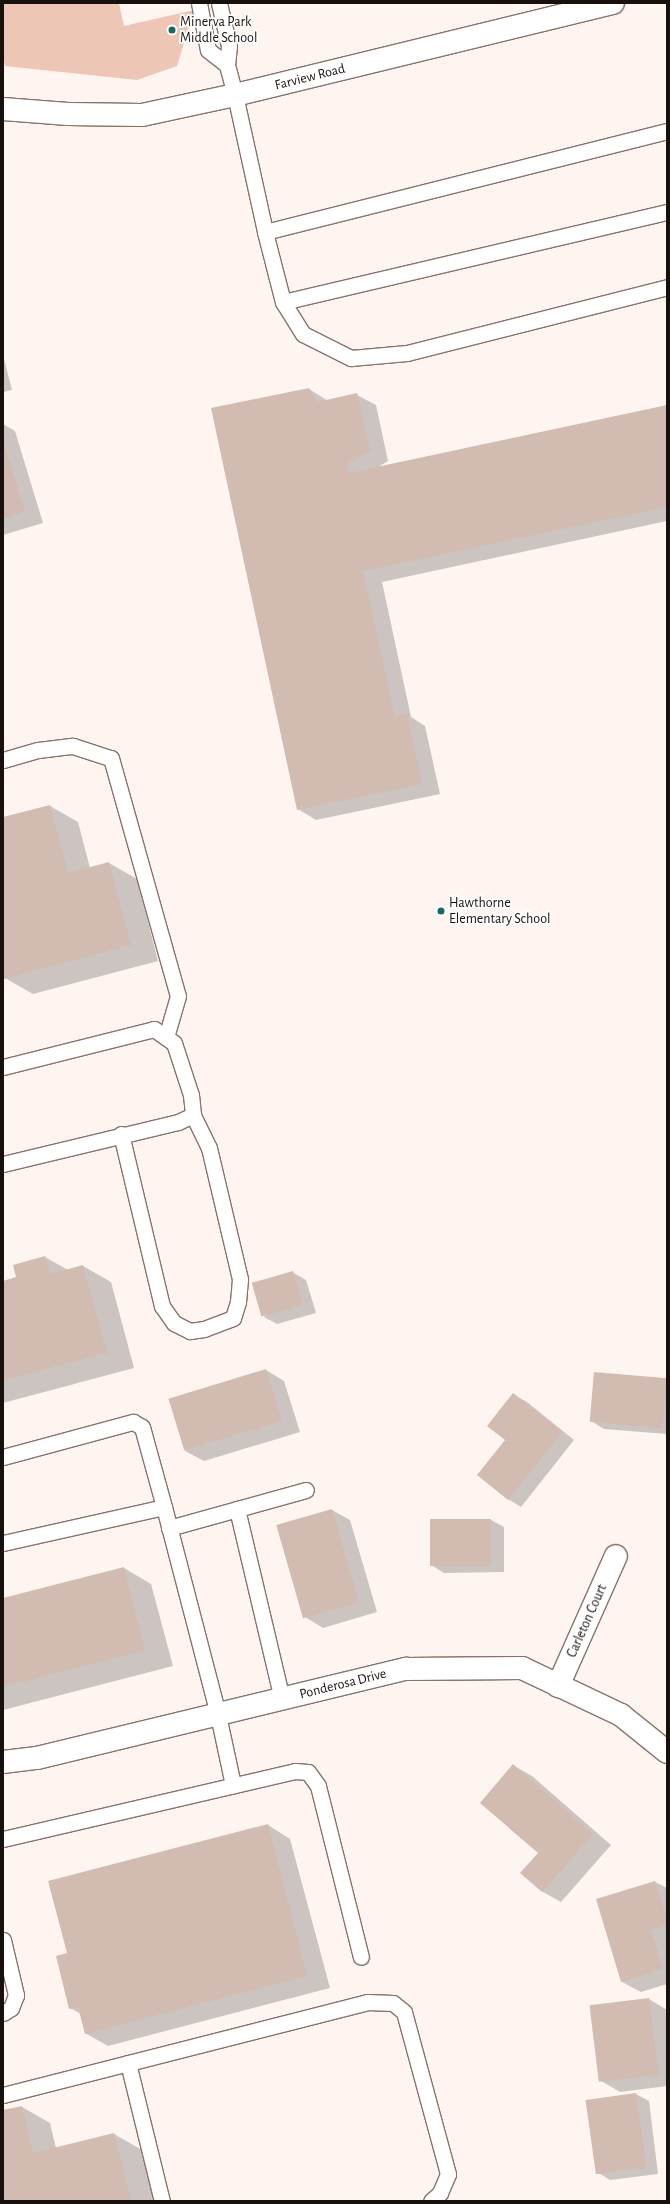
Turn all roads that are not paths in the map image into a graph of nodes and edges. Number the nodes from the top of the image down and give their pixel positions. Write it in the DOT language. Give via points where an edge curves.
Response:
graph roads {
  1 [pos="199,3"];
  2 [pos="219,3"];
  3 [pos="613,3"];
  4 [pos="227,65"];
  5 [pos="235,95"];
  6 [pos="3,109"];
  7 [pos="667,131"];
  8 [pos="667,212"];
  9 [pos="265,232"];
  10 [pos="667,287"];
  11 [pos="283,302"];
  12 [pos="3,760"];
  13 [pos="166,1037"];
  14 [pos="3,1067"];
  15 [pos="193,1115"];
  16 [pos="121,1134"];
  17 [pos="3,1164"];
  18 [pos="3,1457"];
  19 [pos="306,1490"];
  20 [pos="164,1507"];
  21 [pos="237,1509"];
  22 [pos="169,1528"];
  23 [pos="3,1543"];
  24 [pos="616,1556"];
  25 [pos="558,1686"];
  26 [pos="282,1699"];
  27 [pos="218,1715"];
  28 [pos="667,1752"];
  29 [pos="3,1762"];
  30 [pos="233,1785"];
  31 [pos="3,1839"];
  32 [pos="3,1940"];
  33 [pos="361,1957"];
  34 [pos="3,2013"];
  35 [pos="128,2063"];
  36 [pos="3,2095"];
  37 [pos="162,2201"];
  38 [pos="431,2201"];
  1 -- 4 [label="lane" via="208,50"];
  2 -- 4 [label="lane" via="229,46"];
  3 -- 5 [label="street, Farview Road"];
  4 -- 5 [label="lane"];
  5 -- 6 [label="street, Farview Road" via="142,115 68,114"];
  5 -- 9 [label="lane"];
  7 -- 9 [label="lane"];
  8 -- 11 [label="lane"];
  9 -- 11 [label="lane"];
  10 -- 11 [label="lane" via="407,353 351,358 303,334"];
  12 -- 13 [label="lane" via="38,750 73,746 111,758 178,996"];
  13 -- 14 [label="lane" via="154,1029"];
  13 -- 15 [label="lane" via="174,1043 191,1096"];
  15 -- 16 [label="lane" via="178,1122"];
  15 -- 16 [label="lane" via="209,1148 240,1279 238,1302 233,1318 204,1329 190,1331 174,1323 162,1306"];
  16 -- 17 [label="lane"];
  18 -- 20 [label="lane" via="133,1422 142,1427"];
  19 -- 21 [label="lane"];
  20 -- 22 [label="lane"];
  20 -- 23 [label="lane"];
  21 -- 22 [label="lane"];
  21 -- 26 [label="lane"];
  22 -- 27 [label="lane"];
  24 -- 25 [label="street, Carleton Court"];
  25 -- 26 [label="street, Ponderosa Drive" via="522,1668 406,1669"];
  25 -- 28 [label="street, Ponderosa Drive" via="621,1715"];
  26 -- 27 [label="street, Ponderosa Drive"];
  27 -- 29 [label="street, Ponderosa Drive" via="38,1758"];
  27 -- 30 [label="lane"];
  30 -- 31 [label="lane"];
  30 -- 33 [label="lane" via="295,1771 308,1772 312,1776 318,1786"];
  32 -- 34 [label="lane" via="16,1995 11,2008"];
  35 -- 36 [label="lane"];
  35 -- 37 [label="lane"];
  35 -- 38 [label="lane" via="367,2002 393,2003 404,2012 448,2174 440,2193"];
}
